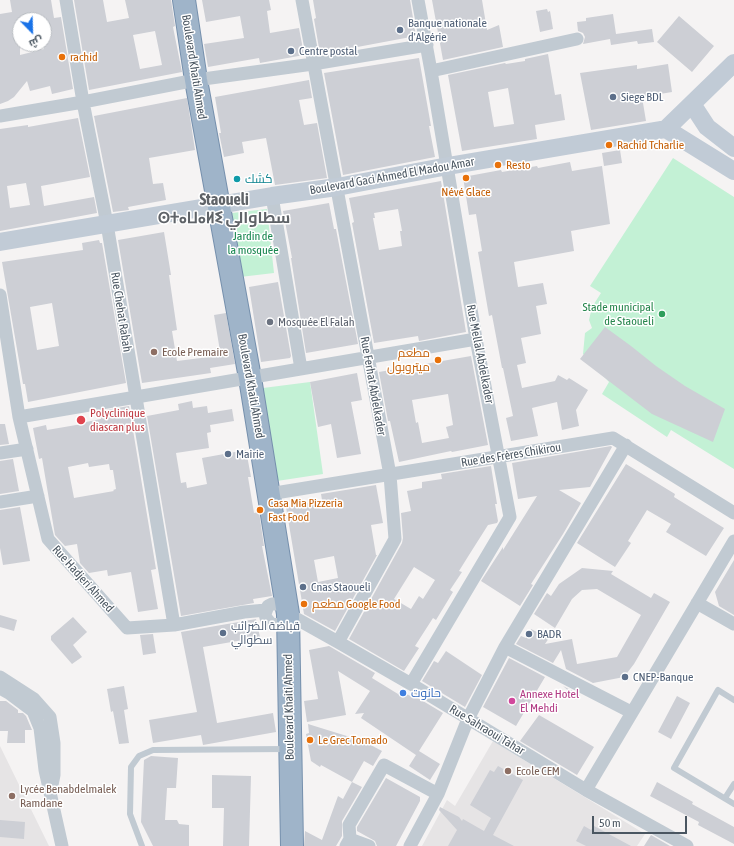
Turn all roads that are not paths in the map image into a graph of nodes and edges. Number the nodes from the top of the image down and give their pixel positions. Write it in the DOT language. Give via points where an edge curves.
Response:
graph roads {
  1 [pos="66,0"];
  2 [pos="184,0"];
  3 [pos="302,0"];
  4 [pos="418,0"];
  5 [pos="577,39"];
  6 [pos="427,45"];
  7 [pos="734,63"];
  8 [pos="313,64"];
  9 [pos="432,72"];
  10 [pos="196,80"];
  11 [pos="83,102"];
  12 [pos="692,104"];
  13 [pos="0,116"];
  14 [pos="666,129"];
  15 [pos="734,148"];
  16 [pos="448,166"];
  17 [pos="734,172"];
  18 [pos="337,187"];
  19 [pos="272,196"];
  20 [pos="218,205"];
  21 [pos="107,224"];
  22 [pos="0,242"];
  23 [pos="0,295"];
  24 [pos="476,339"];
  25 [pos="368,358"];
  26 [pos="301,369"];
  27 [pos="250,378"];
  28 [pos="135,397"];
  29 [pos="19,417"];
  30 [pos="626,446"];
  31 [pos="27,449"];
  32 [pos="0,453"];
  33 [pos="500,456"];
  34 [pos="390,475"];
  35 [pos="269,494"];
  36 [pos="38,496"];
  37 [pos="0,502"];
  38 [pos="734,513"];
  39 [pos="734,541"];
  40 [pos="697,603"];
  41 [pos="282,614"];
  42 [pos="734,624"];
  43 [pos="174,625"];
  44 [pos="338,642"];
  45 [pos="505,647"];
  46 [pos="0,677"];
  47 [pos="411,684"];
  48 [pos="0,688"];
  49 [pos="734,700"];
  50 [pos="631,712"];
  51 [pos="468,719"];
  52 [pos="289,749"];
  53 [pos="734,784"];
  54 [pos="586,790"];
  55 [pos="51,791"];
  56 [pos="438,794"];
  57 [pos="725,798"];
  58 [pos="734,804"];
  59 [pos="348,842"];
  60 [pos="62,846"];
  61 [pos="142,846"];
  62 [pos="292,846"];
  63 [pos="369,846"];
  64 [pos="410,846"];
  65 [pos="687,846"];
  1 -- 11 [label="street, Rue Chehat Rabah"];
  2 -- 10 [label="highway, Boulevard Khaiti Ahmed"];
  3 -- 8 [label="street, Rue Ferhat Abdelkader"];
  4 -- 6 [label="street, Rue Mellal Abdelkader"];
  5 -- 9 [label="street"];
  6 -- 8 [label="street"];
  6 -- 9 [label="street, Rue Mellal Abdelkader"];
  7 -- 12 [label="main road"];
  8 -- 10 [label="street"];
  8 -- 18 [label="street, Rue Ferhat Abdelkader"];
  9 -- 16 [label="street, Rue Mellal Abdelkader"];
  10 -- 11 [label="street"];
  10 -- 20 [label="highway, Boulevard Khaiti Ahmed"];
  11 -- 13 [label="street"];
  11 -- 21 [label="street, Rue Chehat Rabah"];
  12 -- 14 [label="main road"];
  12 -- 15 [label="main road" via="707,127"];
  14 -- 16 [label="main road, Boulevard Gaci Ahmed El Madou Amar"];
  14 -- 17 [label="main road"];
  16 -- 18 [label="main road, Boulevard Gaci Ahmed El Madou Amar"];
  16 -- 24 [label="street, Rue Mellal Abdelkader"];
  18 -- 19 [label="main road, Boulevard Gaci Ahmed El Madou Amar"];
  18 -- 25 [label="street, Rue Ferhat Abdelkader"];
  19 -- 20 [label="main road, Boulevard Gaci Ahmed El Madou Amar"];
  19 -- 26 [label="street"];
  20 -- 21 [label="main road, Boulevard Gaci Ahmed El Madou Amar"];
  20 -- 27 [label="highway, Boulevard Khaiti Ahmed"];
  21 -- 22 [label="main road, Boulevard Gaci Ahmed El Madou Amar"];
  21 -- 28 [label="street, Rue Chehat Rabah"];
  23 -- 29 [label="street, Rue Hadjeri Ahmed"];
  24 -- 25 [label="street"];
  24 -- 33 [label="street, Rue Mellal Abdelkader"];
  25 -- 26 [label="street"];
  25 -- 34 [label="street, Rue Ferhat Abdelkader"];
  26 -- 27 [label="street"];
  27 -- 28 [label="street"];
  27 -- 35 [label="highway, Boulevard Khaiti Ahmed"];
  28 -- 29 [label="street"];
  28 -- 43 [label="street, Rue Chehat Rabah"];
  29 -- 31 [label="street, Rue Hadjeri Ahmed"];
  30 -- 33 [label="street, Rue des Frères Chikirou" via="613,438"];
  30 -- 38 [label="street, Rue des Frères Chikirou"];
  30 -- 45 [label="street"];
  31 -- 32 [label="street"];
  31 -- 36 [label="street, Rue Hadjeri Ahmed"];
  33 -- 34 [label="street, Rue des Frères Chikirou"];
  33 -- 47 [label="street, Rue Mellal Abdelkader" via="510,517"];
  34 -- 35 [label="street, Rue des Frères Chikirou"];
  34 -- 44 [label="street, Rue Ferhat Abdelkader" via="395,539"];
  35 -- 41 [label="highway, Boulevard Khaiti Ahmed"];
  36 -- 37 [label="street"];
  36 -- 43 [label="street, Rue Hadjeri Ahmed" via="48,539 127,628"];
  39 -- 40 [label="street"];
  40 -- 42 [label="street"];
  40 -- 50 [label="street"];
  41 -- 43 [label="street, Rue Hadjeri Ahmed"];
  41 -- 44 [label="street, Rue Sahraoui Tahar"];
  41 -- 52 [label="highway, Boulevard Khaiti Ahmed"];
  44 -- 47 [label="street, Rue Sahraoui Tahar"];
  45 -- 50 [label="street"];
  45 -- 51 [label="street"];
  46 -- 55 [label="street" via="34,699 50,717 54,743"];
  47 -- 51 [label="street, Rue Sahraoui Tahar"];
  48 -- 55 [label="street" via="33,711 40,728 45,770"];
  49 -- 57 [label="lane" via="718,690 674,768"];
  50 -- 54 [label="street"];
  51 -- 54 [label="street, Rue Sahraoui Tahar"];
  51 -- 56 [label="street"];
  52 -- 61 [label="lane" via="153,750 139,756 131,767 130,814"];
  52 -- 62 [label="highway, Boulevard Khaiti Ahmed"];
  53 -- 57 [label="lane"];
  54 -- 65 [label="street, Rue Sahraoui Tahar"];
  55 -- 60 [label="street"];
  56 -- 59 [label="street" via="384,765 349,825"];
  56 -- 64 [label="street"];
  57 -- 58 [label="lane"];
  59 -- 63 [label="street"];
}
